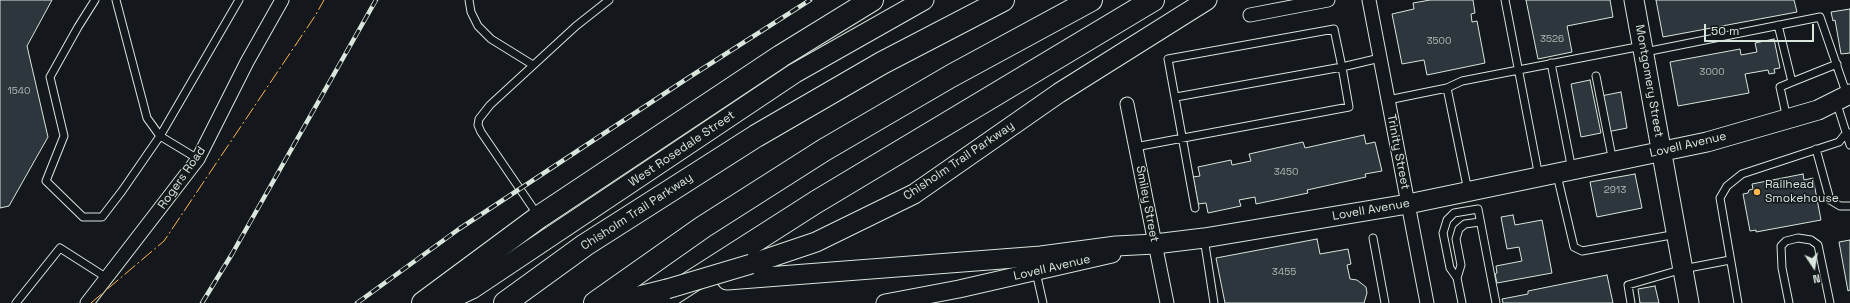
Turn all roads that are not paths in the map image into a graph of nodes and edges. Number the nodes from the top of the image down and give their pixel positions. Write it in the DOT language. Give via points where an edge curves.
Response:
graph roads {
  1 [pos="95,0"];
  2 [pos="116,0"];
  3 [pos="239,0"];
  4 [pos="282,0"];
  5 [pos="469,0"];
  6 [pos="609,0"];
  7 [pos="872,0"];
  8 [pos="924,0"];
  9 [pos="1003,0"];
  10 [pos="1091,0"];
  11 [pos="1153,0"];
  12 [pos="1207,0"];
  13 [pos="1328,0"];
  14 [pos="1369,0"];
  15 [pos="1505,0"];
  16 [pos="1634,0"];
  17 [pos="1250,15"];
  18 [pos="1778,25"];
  19 [pos="1644,49"];
  20 [pos="1380,58"];
  21 [pos="1551,64"];
  22 [pos="1837,64"];
  23 [pos="533,65"];
  24 [pos="1342,67"];
  25 [pos="1518,70"];
  26 [pos="1596,76"];
  27 [pos="1792,82"];
  28 [pos="1447,88"];
  29 [pos="1176,97"];
  30 [pos="1844,97"];
  31 [pos="1388,100"];
  32 [pos="1127,104"];
  33 [pos="1787,119"];
  34 [pos="1847,132"];
  35 [pos="160,136"];
  36 [pos="1182,138"];
  37 [pos="1850,144"];
  38 [pos="1136,147"];
  39 [pos="1816,149"];
  40 [pos="1662,151"];
  41 [pos="198,159"];
  42 [pos="1613,162"];
  43 [pos="1556,173"];
  44 [pos="1474,198"];
  45 [pos="1408,204"];
  46 [pos="1850,206"];
  47 [pos="1195,208"];
  48 [pos="539,217"];
  49 [pos="1480,222"];
  50 [pos="1677,234"];
  51 [pos="1204,238"];
  52 [pos="1373,238"];
  53 [pos="1155,244"];
  54 [pos="1730,260"];
  55 [pos="1683,269"];
  56 [pos="1036,271"];
  57 [pos="107,278"];
  58 [pos="1457,278"];
  59 [pos="662,296"];
  60 [pos="914,300"];
  61 [pos="16,303"];
  62 [pos="88,303"];
  63 [pos="423,303"];
  64 [pos="442,303"];
  65 [pos="505,303"];
  66 [pos="594,303"];
  67 [pos="611,303"];
  68 [pos="885,303"];
  69 [pos="1043,303"];
  70 [pos="1167,303"];
  71 [pos="1214,303"];
  72 [pos="1385,303"];
  73 [pos="1427,303"];
  74 [pos="1462,303"];
  75 [pos="1496,303"];
  76 [pos="1631,303"];
  77 [pos="1689,303"];
  78 [pos="1738,303"];
  79 [pos="1789,303"];
  80 [pos="1830,303"];
  1 -- 35 [label="lane" via="50,77 64,136 46,181 84,217 102,217"];
  2 -- 35 [label="lane" via="147,118"];
  3 -- 35 [label="lane"];
  4 -- 41 [label="street, Rogers Road"];
  5 -- 23 [label="lane" via="471,12 478,26 491,39"];
  6 -- 23 [label="lane"];
  7 -- 48 [label="highway" via="781,56"];
  8 -- 64 [label="main road, West Rosedale Street" via="795,73 478,285"];
  9 -- 65 [label="highway, Chisholm Trail Parkway" via="882,63 756,136 585,245"];
  10 -- 66 [label="highway" via="951,76 818,154 702,227"];
  11 -- 59 [label="highway"];
  12 -- 59 [label="main road, Chisholm Trail Parkway, bridge" via="1059,93 914,194 816,242"];
  13 -- 17 [label="street"];
  14 -- 20 [label="street, Trinity Street"];
  15 -- 25 [label="lane"];
  16 -- 19 [label="main road, Montgomery Street"];
  18 -- 19 [label="lane"];
  18 -- 22 [label="lane" via="1820,17"];
  18 -- 27 [label="lane"];
  19 -- 21 [label="lane"];
  19 -- 40 [label="main road, Montgomery Street"];
  20 -- 24 [label="lane"];
  20 -- 31 [label="street, Trinity Street"];
  21 -- 25 [label="lane"];
  21 -- 43 [label="lane"];
  22 -- 27 [label="lane"];
  22 -- 30 [label="lane"];
  23 -- 48 [label="lane" via="483,112 478,125"];
  24 -- 29 [label="lane"];
  24 -- 29 [label="lane" via="1334,29 1168,59"];
  24 -- 36 [label="lane" via="1349,107"];
  25 -- 28 [label="lane" via="1462,81"];
  25 -- 43 [label="lane"];
  26 -- 42 [label="lane"];
  27 -- 33 [label="lane" via="1780,87"];
  28 -- 31 [label="lane"];
  28 -- 44 [label="lane"];
  29 -- 36 [label="lane"];
  30 -- 33 [label="main road, Lovell Avenue" via="1818,110"];
  30 -- 34 [label="lane"];
  31 -- 45 [label="street, Trinity Street"];
  32 -- 38 [label="street, Smiley Street"];
  33 -- 40 [label="main road, Lovell Avenue" via="1707,142"];
  34 -- 37 [label="lane"];
  34 -- 39 [label="lane" via="1839,142"];
  35 -- 41 [label="lane"];
  36 -- 38 [label="lane"];
  36 -- 47 [label="lane"];
  38 -- 53 [label="street, Smiley Street"];
  39 -- 46 [label="lane" via="1830,200 1840,206"];
  39 -- 54 [label="lane" via="1742,174 1727,186 1720,198"];
  40 -- 42 [label="main road, Lovell Avenue"];
  40 -- 50 [label="main road, Montgomery Street"];
  41 -- 57 [label="street, Rogers Road"];
  42 -- 43 [label="main road, Lovell Avenue"];
  43 -- 44 [label="main road, Lovell Avenue"];
  43 -- 50 [label="lane" via="1574,247 1582,251"];
  44 -- 45 [label="main road, Lovell Avenue"];
  44 -- 49 [label="lane"];
  44 -- 58 [label="lane" via="1447,220 1443,233 1450,268"];
  45 -- 51 [label="main road, Lovell Avenue"];
  45 -- 73 [label="street, Trinity Street"];
  48 -- 63 [label="highway"];
  49 -- 58 [label="lane" via="1465,224 1459,229 1456,238 1461,265"];
  49 -- 75 [label="lane"];
  50 -- 55 [label="main road, Montgomery Street"];
  51 -- 53 [label="main road, Lovell Avenue"];
  51 -- 71 [label="lane"];
  52 -- 72 [label="lane"];
  53 -- 56 [label="street, Lovell Avenue"];
  53 -- 59 [label="main road, bridge" via="1116,246 1041,256 727,280"];
  53 -- 70 [label="street, Smiley Street"];
  54 -- 55 [label="lane"];
  54 -- 78 [label="lane"];
  55 -- 76 [label="lane" via="1628,285"];
  55 -- 77 [label="main road, Montgomery Street"];
  56 -- 60 [label="street, Lovell Avenue"];
  56 -- 69 [label="lane"];
  57 -- 61 [label="lane" via="60,248"];
  57 -- 62 [label="street, Rogers Road"];
  58 -- 74 [label="lane"];
  59 -- 67 [label="main road"];
  60 -- 68 [label="street, Lovell Avenue"];
  79 -- 80 [label="lane" via="1782,268 1781,246 1786,241 1798,238 1811,240 1818,246"];
}
